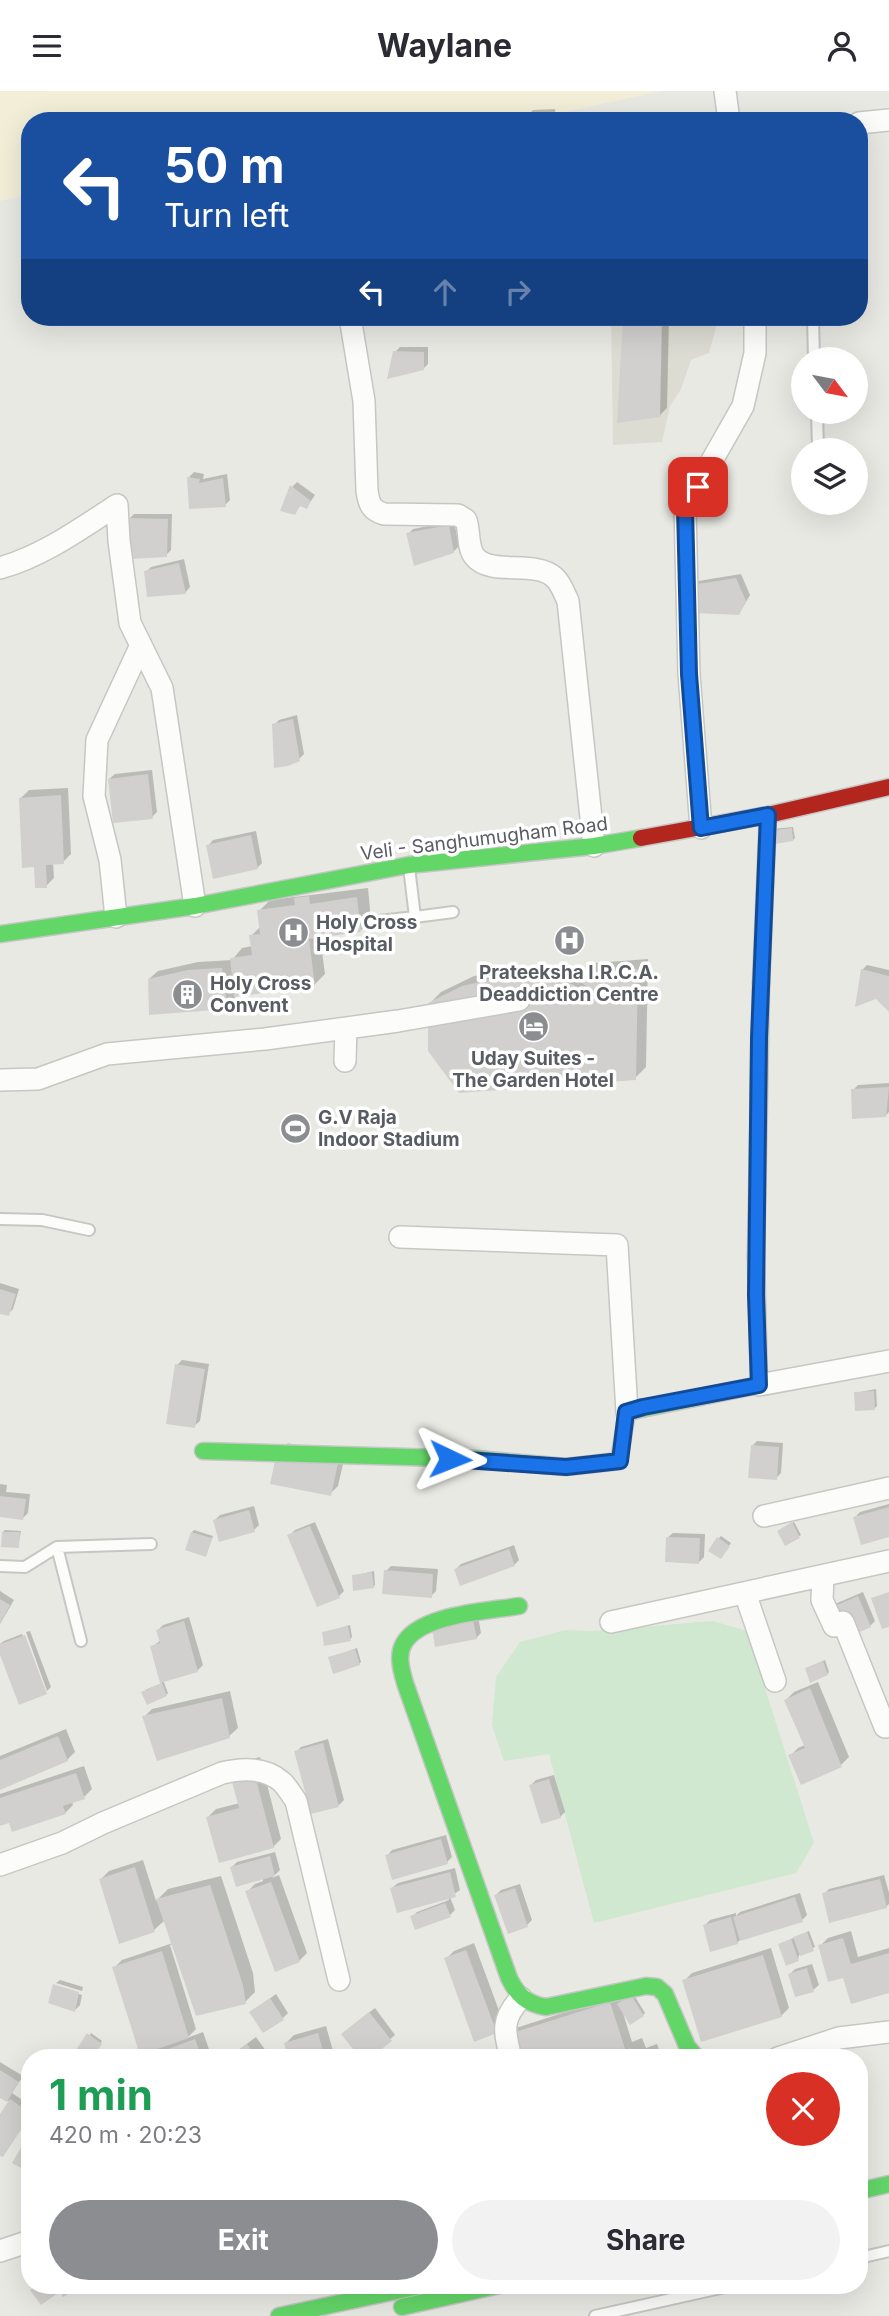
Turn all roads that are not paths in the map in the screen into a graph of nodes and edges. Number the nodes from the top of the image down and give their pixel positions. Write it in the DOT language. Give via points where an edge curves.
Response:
graph roads {
  1 [pos="725,91"];
  2 [pos="728,112"];
  3 [pos="889,120"];
  4 [pos="868,122"];
  5 [pos="351,326"];
  6 [pos="755,326"];
  7 [pos="813,326"];
  8 [pos="814,347"];
  9 [pos="0,568"];
  10 [pos="141,645"];
  11 [pos="889,787"];
  12 [pos="768,815"];
  13 [pos="701,828"];
  14 [pos="594,846"];
  15 [pos="409,865"];
  16 [pos="195,906"];
  17 [pos="453,912"];
  18 [pos="116,918"];
  19 [pos="415,918"];
  20 [pos="369,922"];
  21 [pos="0,934"];
  22 [pos="519,1000"];
  23 [pos="346,1028"];
  24 [pos="345,1061"];
  25 [pos="0,1080"];
  26 [pos="0,1219"];
  27 [pos="89,1230"];
  28 [pos="400,1237"];
  29 [pos="889,1361"];
  30 [pos="759,1385"];
  31 [pos="626,1412"];
  32 [pos="203,1451"];
  33 [pos="889,1488"];
  34 [pos="764,1516"];
  35 [pos="151,1544"];
  36 [pos="57,1547"];
  37 [pos="889,1561"];
  38 [pos="0,1566"];
  39 [pos="823,1576"];
  40 [pos="745,1593"];
  41 [pos="519,1606"];
  42 [pos="611,1622"];
  43 [pos="81,1641"];
  44 [pos="775,1681"];
  45 [pos="889,1726"];
  46 [pos="0,1865"];
  47 [pos="339,1980"];
  48 [pos="522,2004"];
  49 [pos="889,2032"];
  50 [pos="509,2049"];
  51 [pos="690,2049"];
  52 [pos="805,2049"];
  53 [pos="889,2184"];
  54 [pos="868,2188"];
  55 [pos="879,2203"];
  56 [pos="868,2205"];
  57 [pos="21,2244"];
  58 [pos="0,2251"];
  59 [pos="889,2251"];
  60 [pos="868,2256"];
  61 [pos="382,2294"];
  62 [pos="461,2294"];
  63 [pos="694,2294"];
  64 [pos="386,2311"];
  65 [pos="279,2316"];
  66 [pos="595,2316"];
  1 -- 2 [label="street"];
  3 -- 4 [label="street"];
  5 -- 14 [label="street" via="363,401 370,505 384,514 458,515 466,520 476,559 544,571 562,586 568,601"];
  6 -- 13 [label="street" via="755,353 743,406 685,508 689,674"];
  7 -- 8 [label="lane"];
  9 -- 10 [label="street" via="65,538 117,505 130,622"];
  10 -- 16 [label="street" via="162,688"];
  10 -- 18 [label="street" via="97,740 94,796 110,860"];
  11 -- 12 [label="street, Veli - Sanghumugham Road"];
  12 -- 13 [label="street, Veli - Sanghumugham Road"];
  12 -- 30 [label="street" via="759,1038"];
  13 -- 14 [label="street, Veli - Sanghumugham Road"];
  14 -- 15 [label="street, Veli - Sanghumugham Road"];
  15 -- 16 [label="street, Veli - Sanghumugham Road"];
  15 -- 19 [label="lane"];
  16 -- 18 [label="street, Veli - Sanghumugham Road"];
  17 -- 19 [label="lane"];
  18 -- 21 [label="street, Veli - Sanghumugham Road"];
  19 -- 20 [label="lane"];
  22 -- 23 [label="street"];
  23 -- 24 [label="street"];
  23 -- 25 [label="street" via="107,1053 38,1079"];
  26 -- 27 [label="lane" via="42,1220"];
  28 -- 31 [label="street" via="617,1245"];
  29 -- 30 [label="street"];
  30 -- 31 [label="street"];
  31 -- 32 [label="street" via="620,1461 566,1467 476,1459"];
  33 -- 34 [label="street"];
  35 -- 36 [label="lane"];
  36 -- 38 [label="lane" via="25,1567"];
  36 -- 43 [label="lane"];
  37 -- 39 [label="street"];
  39 -- 40 [label="street"];
  39 -- 45 [label="street" via="822,1600 834,1626 843,1622"];
  40 -- 42 [label="street"];
  40 -- 44 [label="street"];
  41 -- 48 [label="street" via="425,1626 411,1634 401,1652 405,1683"];
  46 -- 47 [label="street" via="222,1773 240,1768 262,1772 282,1782 296,1801"];
  48 -- 50 [label="street" via="505,2024"];
  48 -- 51 [label="street" via="546,2007 657,1987 665,1994"];
  49 -- 52 [label="street" via="839,2038"];
  53 -- 54 [label="street"];
  55 -- 56 [label="street"];
  57 -- 58 [label="street"];
  59 -- 60 [label="lane"];
  61 -- 65 [label="street"];
  62 -- 64 [label="street"];
  63 -- 66 [label="lane"];
}
